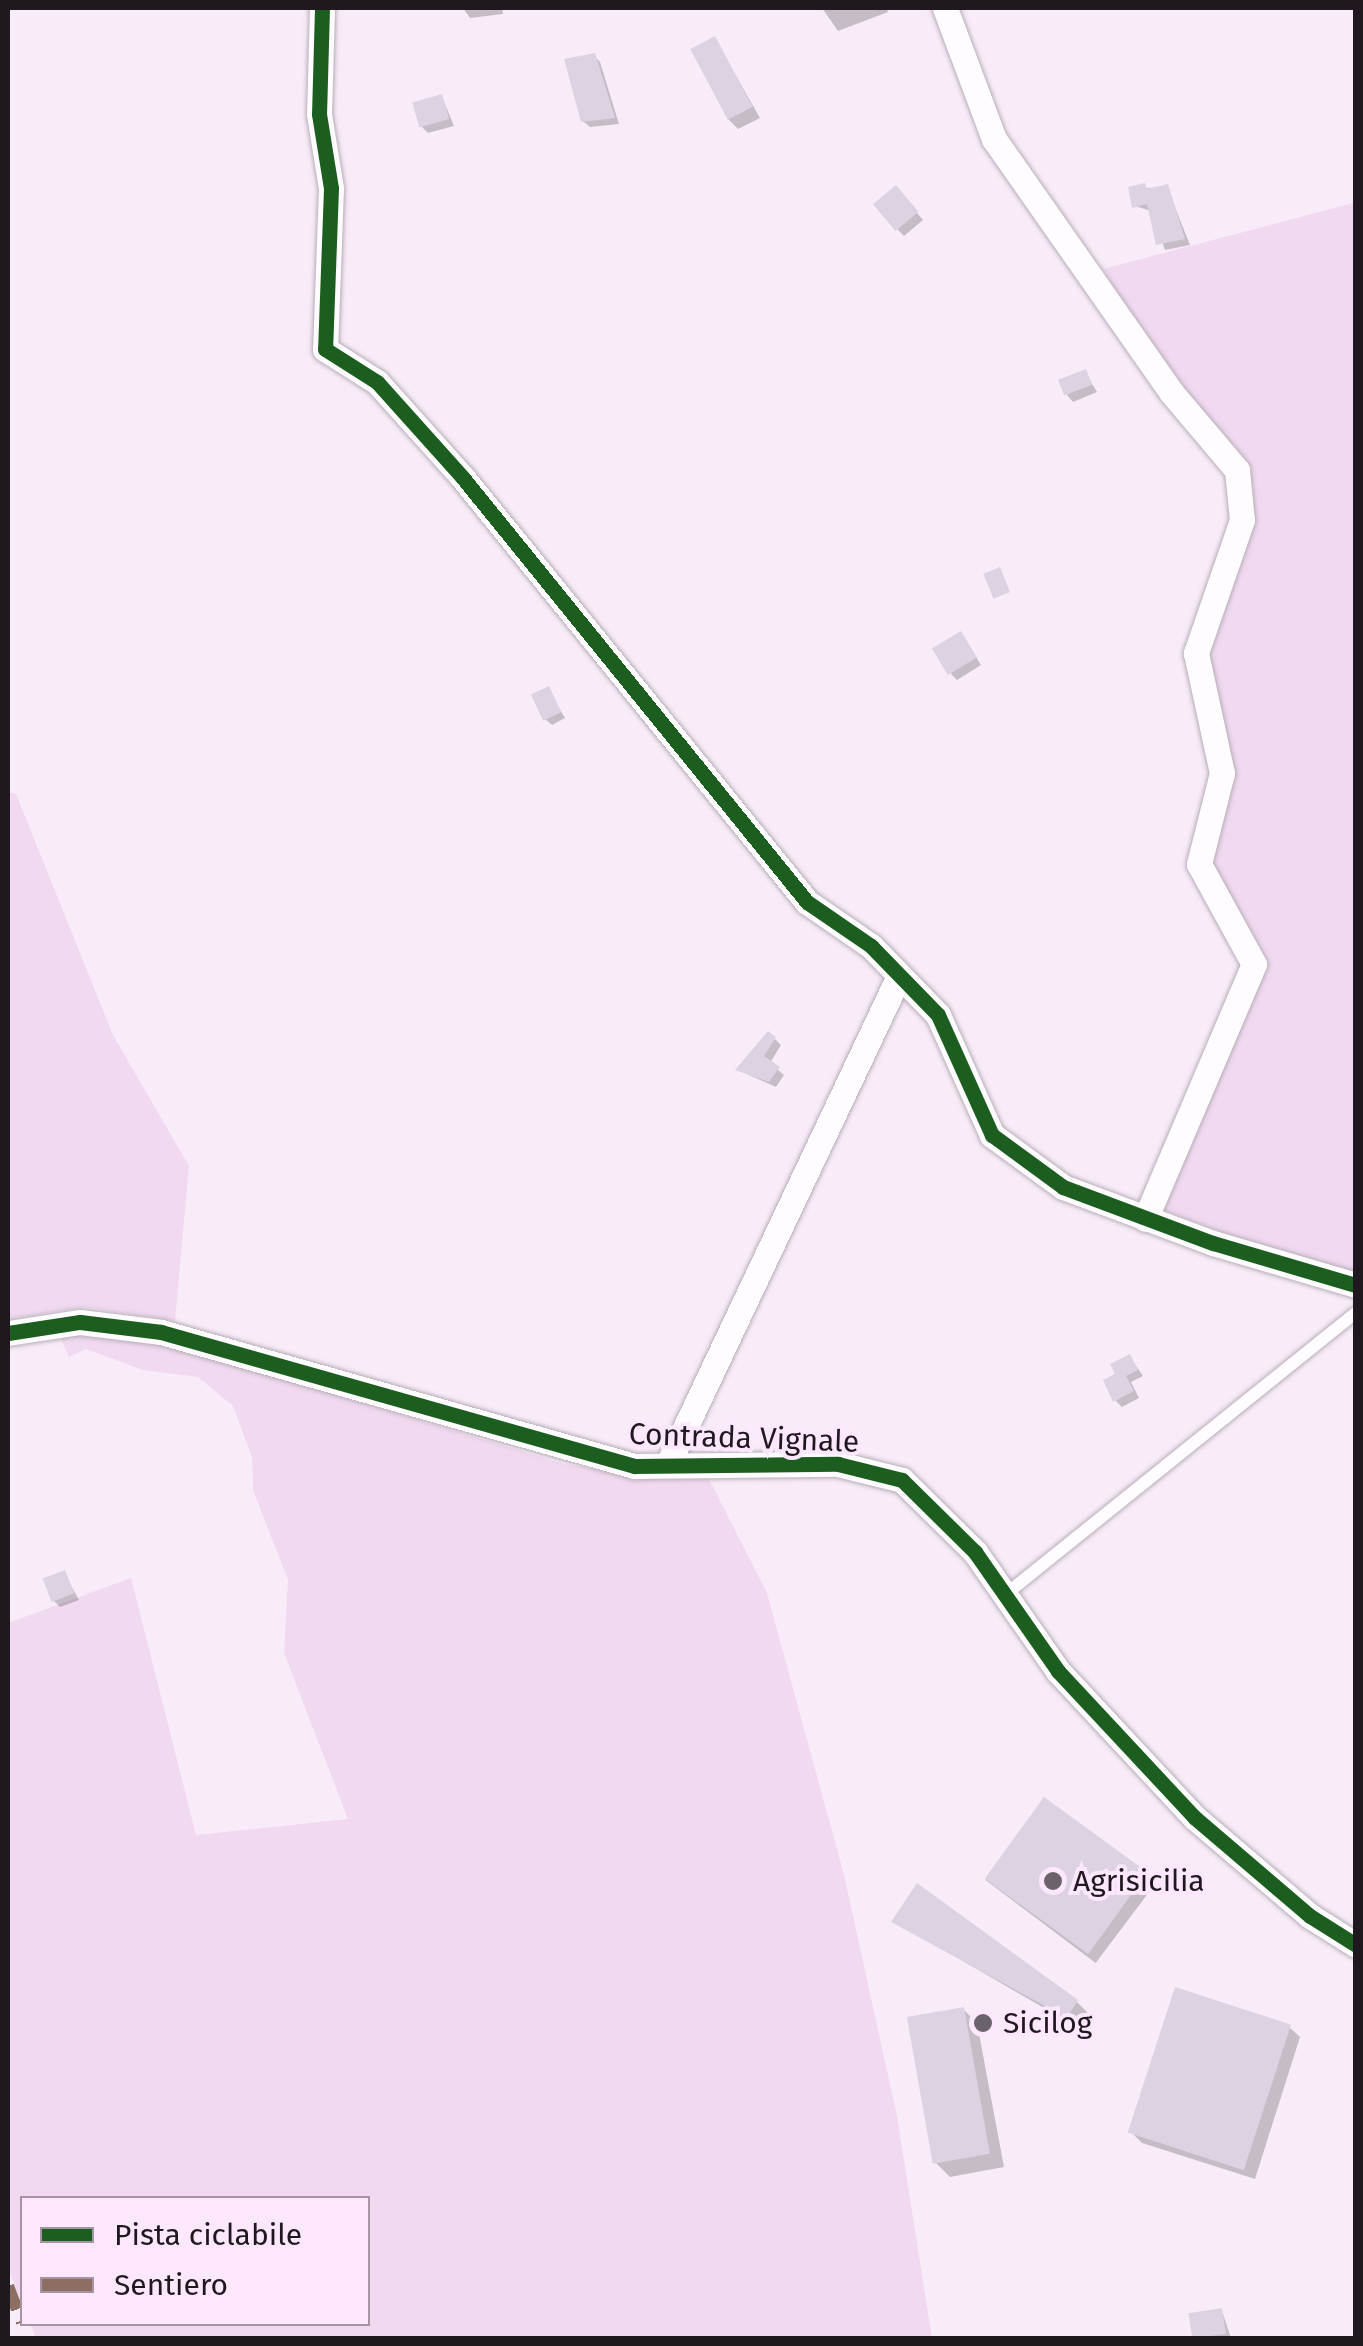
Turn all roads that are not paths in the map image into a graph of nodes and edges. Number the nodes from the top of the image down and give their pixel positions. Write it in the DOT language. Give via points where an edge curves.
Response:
graph roads {
  1 [pos="322,8"];
  2 [pos="945,8"];
  3 [pos="898,978"];
  4 [pos="1145,1219"];
  5 [pos="1356,1285"];
  6 [pos="1356,1313"];
  7 [pos="8,1333"];
  8 [pos="668,1464"];
  9 [pos="1006,1594"];
  10 [pos="1356,1945"];
  1 -- 3 [label="street" via="318,114 331,188 325,349 390,396 808,902 871,946"];
  2 -- 4 [label="street" via="994,139 1171,392 1237,470 1242,520 1196,653 1222,773 1199,864 1254,964"];
  3 -- 4 [label="street" via="938,1016 992,1135 1063,1187"];
  3 -- 8 [label="street"];
  4 -- 5 [label="street"];
  6 -- 9 [label="lane"];
  7 -- 8 [label="street, Contrada Vignale" via="80,1322 161,1332 556,1449 634,1466"];
  8 -- 9 [label="street, Contrada Vignale" via="879,1471 930,1502"];
  9 -- 10 [label="street, Contrada Vignale" via="1058,1670 1194,1817 1310,1916"];
}
